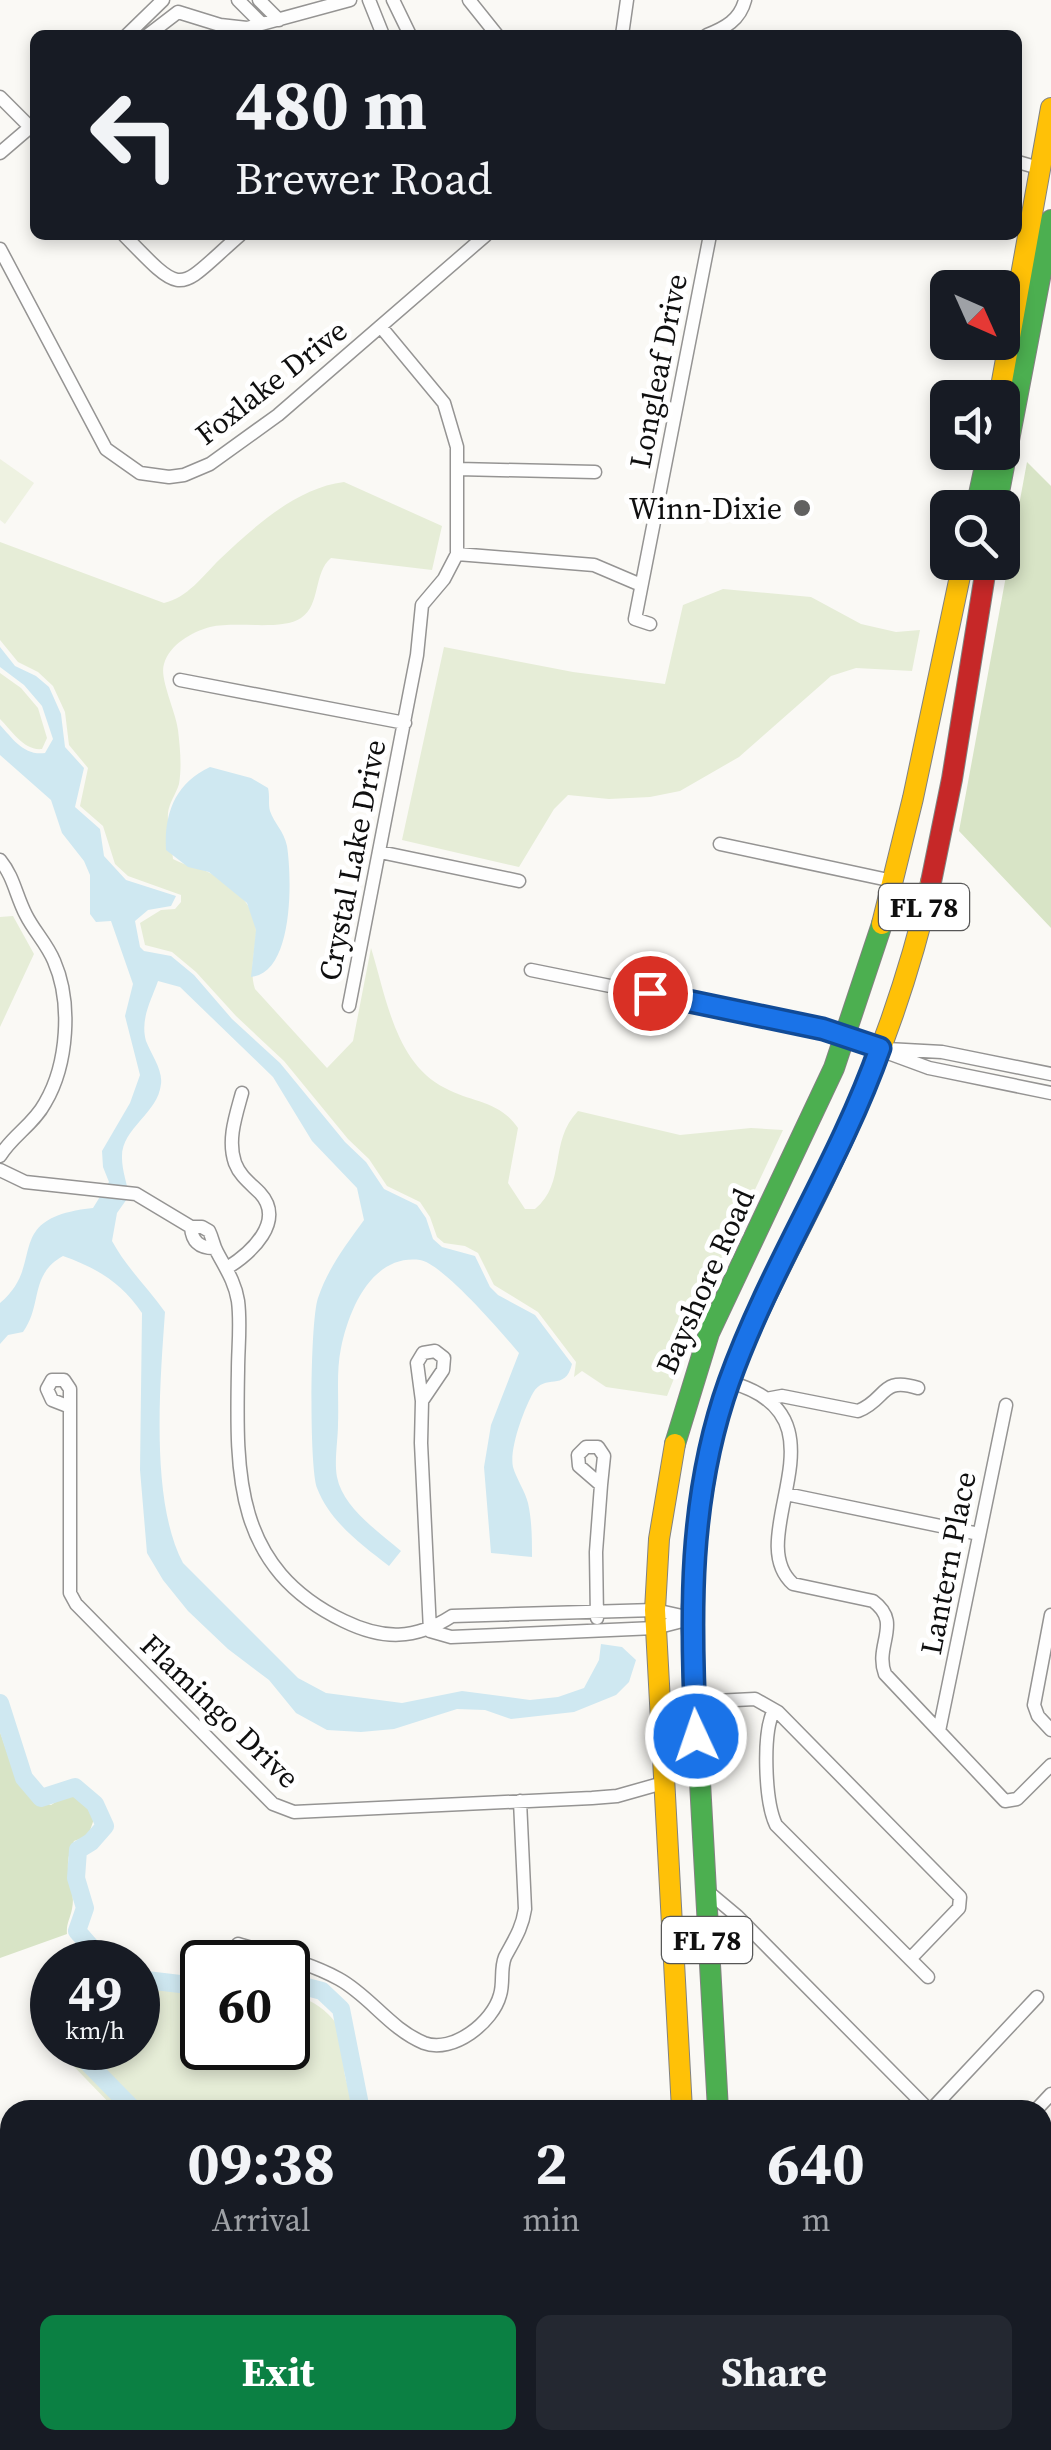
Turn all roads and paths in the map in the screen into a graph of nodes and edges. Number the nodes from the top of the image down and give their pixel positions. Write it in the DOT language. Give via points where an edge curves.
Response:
graph roads {
  1 [pos="163,0"];
  2 [pos="238,0"];
  3 [pos="259,0"];
  4 [pos="350,0"];
  5 [pos="369,0"];
  6 [pos="393,0"];
  7 [pos="469,0"];
  8 [pos="627,0"];
  9 [pos="745,0"];
  10 [pos="280,20"];
  11 [pos="262,24"];
  12 [pos="131,30"];
  13 [pos="155,30"];
  14 [pos="381,30"];
  15 [pos="408,30"];
  16 [pos="493,30"];
  17 [pos="623,30"];
  18 [pos="719,30"];
  19 [pos="0,97"];
  20 [pos="1051,108"];
  21 [pos="30,123"];
  22 [pos="30,127"];
  23 [pos="0,153"];
  24 [pos="1022,163"];
  25 [pos="1042,170"];
  26 [pos="1022,171"];
  27 [pos="1051,220"];
  28 [pos="129,240"];
  29 [pos="234,240"];
  30 [pos="480,240"];
  31 [pos="709,240"];
  32 [pos="0,249"];
  33 [pos="381,327"];
  34 [pos="1002,380"];
  35 [pos="458,468"];
  36 [pos="595,472"];
  37 [pos="999,490"];
  38 [pos="457,554"];
  39 [pos="959,580"];
  40 [pos="984,580"];
  41 [pos="642,585"];
  42 [pos="950,622"];
  43 [pos="650,624"];
  44 [pos="976,627"];
  45 [pos="180,680"];
  46 [pos="405,723"];
  47 [pos="720,844"];
  48 [pos="380,852"];
  49 [pos="0,860"];
  50 [pos="519,881"];
  51 [pos="893,882"];
  52 [pos="532,970"];
  53 [pos="349,1006"];
  54 [pos="846,1037"];
  55 [pos="880,1048"];
  56 [pos="1051,1074"];
  57 [pos="242,1092"];
  58 [pos="1051,1093"];
  59 [pos="1,1151"];
  60 [pos="0,1170"];
  61 [pos="227,1268"];
  62 [pos="709,1333"];
  63 [pos="729,1382"];
  64 [pos="918,1388"];
  65 [pos="766,1399"];
  66 [pos="422,1400"];
  67 [pos="1006,1405"];
  68 [pos="70,1407"];
  69 [pos="600,1485"];
  70 [pos="786,1494"];
  71 [pos="978,1534"];
  72 [pos="597,1611"];
  73 [pos="1051,1616"];
  74 [pos="691,1618"];
  75 [pos="655,1619"];
  76 [pos="596,1630"];
  77 [pos="430,1631"];
  78 [pos="695,1702"];
  79 [pos="774,1710"];
  80 [pos="1049,1724"];
  81 [pos="938,1731"];
  82 [pos="1051,1765"];
  83 [pos="662,1783"];
  84 [pos="520,1802"];
  85 [pos="668,1873"];
  86 [pos="704,1888"];
  87 [pos="910,1959"];
  88 [pos="310,1967"];
  89 [pos="928,1977"];
  90 [pos="1038,1997"];
  91 [pos="681,2100"];
  92 [pos="717,2100"];
  93 [pos="920,2100"];
  94 [pos="940,2100"];
  1 -- 12 [label="street"];
  2 -- 11 [label="street"];
  3 -- 10 [label="street"];
  4 -- 10 [label="street"];
  5 -- 14 [label="street"];
  6 -- 15 [label="street"];
  7 -- 16 [label="street"];
  8 -- 17 [label="street"];
  9 -- 18 [label="street" via="734,22"];
  10 -- 11 [label="street"];
  11 -- 13 [label="street" via="234,27 178,12"];
  19 -- 21 [label="street"];
  20 -- 25 [label="main road"];
  22 -- 23 [label="street"];
  24 -- 25 [label="street"];
  25 -- 26 [label="street"];
  25 -- 34 [label="main road"];
  27 -- 37 [label="main road"];
  28 -- 29 [label="street" via="177,282"];
  30 -- 33 [label="street, Foxlake Drive"];
  31 -- 41 [label="street, Longleaf Drive"];
  32 -- 33 [label="street, Foxlake Drive" via="98,437 126,466 154,476 184,475 210,464"];
  33 -- 35 [label="street" via="444,403"];
  35 -- 36 [label="street"];
  35 -- 38 [label="street"];
  38 -- 41 [label="street" via="594,564"];
  38 -- 46 [label="street, Crystal Lake Drive" via="422,605"];
  39 -- 42 [label="main road, Bayshore Road / FL 78"];
  40 -- 44 [label="main road, Bayshore Road / FL 78"];
  41 -- 43 [label="street, Longleaf Drive" via="635,619"];
  42 -- 44 [label="main road"];
  42 -- 51 [label="main road, Bayshore Road / FL 78"];
  44 -- 55 [label="main road, Bayshore Road / FL 78" via="935,861"];
  45 -- 46 [label="street, Crystal Lake Drive"];
  46 -- 48 [label="street, Crystal Lake Drive"];
  47 -- 51 [label="street"];
  48 -- 50 [label="street"];
  48 -- 53 [label="street, Crystal Lake Drive"];
  49 -- 59 [label="street" via="51,955 63,996 62,1056 47,1101"];
  51 -- 54 [label="main road, Bayshore Road / FL 78"];
  52 -- 54 [label="street"];
  54 -- 55 [label="street"];
  54 -- 62 [label="main road, Bayshore Road / FL 78"];
  55 -- 56 [label="street" via="942,1052"];
  55 -- 58 [label="street" via="929,1068"];
  55 -- 63 [label="main road, Bayshore Road / FL 78"];
  57 -- 61 [label="street" via="234,1157 270,1216 254,1246"];
  60 -- 61 [label="street" via="25,1182 133,1194 158,1204 191,1227 197,1244 214,1248"];
  61 -- 77 [label="street" via="239,1311 240,1483 259,1541 294,1587 333,1616 401,1637"];
  62 -- 63 [label="main road" via="709,1359"];
  62 -- 75 [label="main road, Bayshore Road / FL 78" via="672,1448 658,1537"];
  63 -- 65 [label="street"];
  63 -- 74 [label="main road, Bayshore Road / FL 78" via="698,1508"];
  64 -- 65 [label="street" via="888,1386 858,1411 782,1396"];
  65 -- 70 [label="street" via="789,1430"];
  66 -- 77 [label="street"];
  67 -- 71 [label="street, Lantern Place"];
  68 -- 84 [label="street, Flamingo Drive" via="70,1593 273,1804 294,1812"];
  69 -- 72 [label="street"];
  70 -- 71 [label="street"];
  70 -- 81 [label="street" via="778,1541 784,1576 884,1608 881,1664"];
  71 -- 81 [label="street, Lantern Place"];
  72 -- 75 [label="street"];
  72 -- 76 [label="street"];
  72 -- 77 [label="street" via="452,1616"];
  73 -- 80 [label="street" via="1034,1705"];
  74 -- 75 [label="street"];
  74 -- 78 [label="main road, Bayshore Road / FL 78"];
  75 -- 76 [label="street"];
  75 -- 83 [label="main road, Bayshore Road / FL 78"];
  76 -- 77 [label="street" via="451,1637"];
  78 -- 79 [label="street" via="754,1699"];
  78 -- 86 [label="main road, Bayshore Road / FL 78"];
  79 -- 87 [label="street" via="767,1732 776,1825"];
  79 -- 87 [label="street" via="960,1896 959,1908"];
  81 -- 82 [label="street" via="1005,1801 1017,1799"];
  83 -- 84 [label="street, Flamingo Drive" via="617,1796"];
  83 -- 85 [label="main road, Bayshore Road / FL 78"];
  84 -- 88 [label="street" via="525,1909 519,1935 504,1961 498,2001 462,2040 428,2045 338,1979"];
  85 -- 86 [label="main road"];
  85 -- 91 [label="main road, Bayshore Road / FL 78"];
  86 -- 92 [label="main road, Bayshore Road / FL 78"];
  86 -- 93 [label="street"];
  87 -- 89 [label="street"];
  90 -- 94 [label="street"];
}
